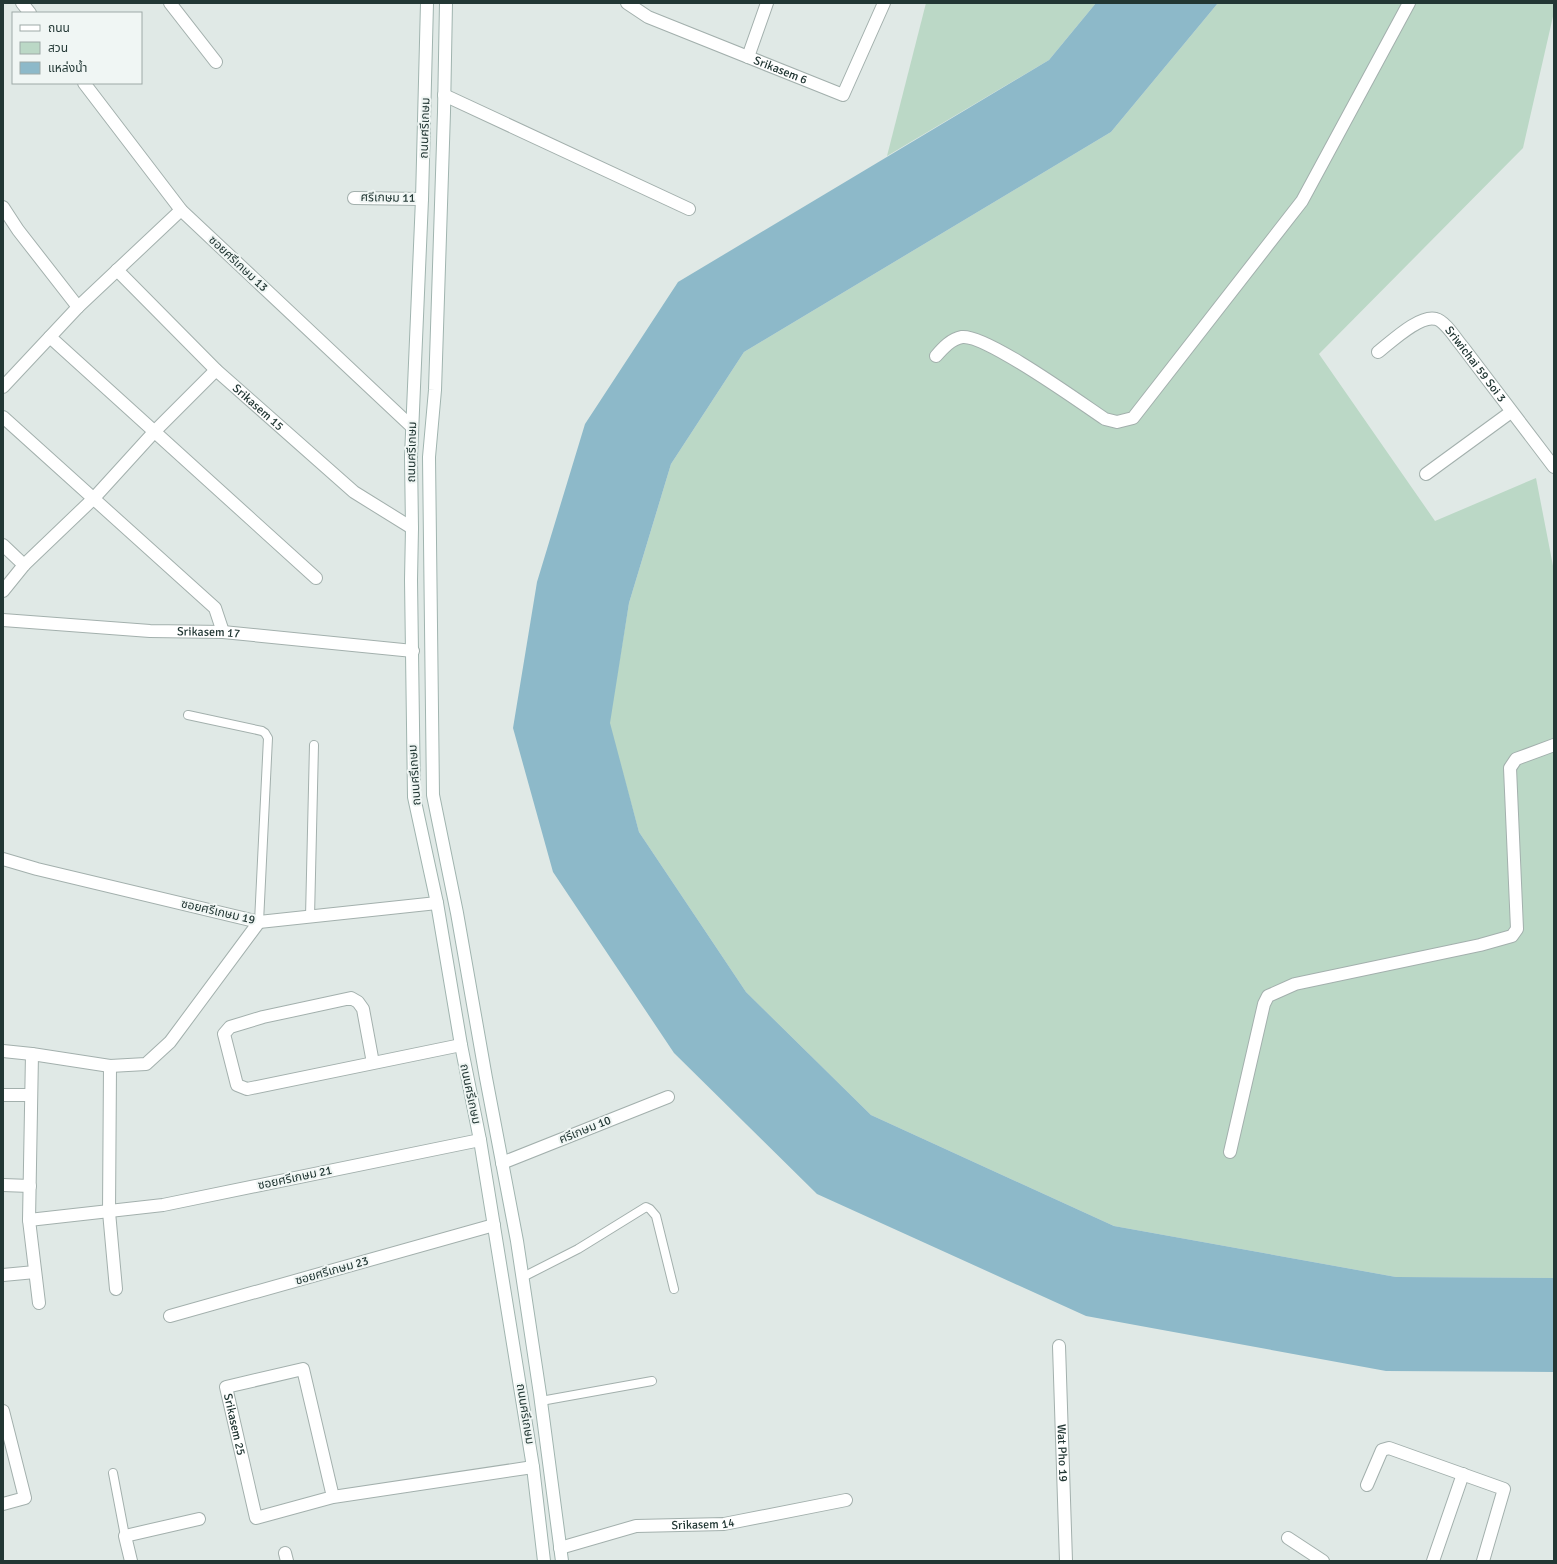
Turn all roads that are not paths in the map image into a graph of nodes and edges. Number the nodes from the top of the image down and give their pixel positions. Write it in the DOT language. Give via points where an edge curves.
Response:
graph roads {
  1 [pos="22,3"];
  2 [pos="170,3"];
  3 [pos="427,3"];
  4 [pos="446,3"];
  5 [pos="627,3"];
  6 [pos="767,3"];
  7 [pos="884,3"];
  8 [pos="1409,3"];
  9 [pos="29,12"];
  10 [pos="748,57"];
  11 [pos="216,62"];
  12 [pos="85,84"];
  13 [pos="444,95"];
  14 [pos="354,198"];
  15 [pos="422,199"];
  16 [pos="3,207"];
  17 [pos="688,209"];
  18 [pos="181,210"];
  19 [pos="117,270"];
  20 [pos="78,307"];
  21 [pos="50,338"];
  22 [pos="1378,352"];
  23 [pos="936,356"];
  24 [pos="216,370"];
  25 [pos="3,387"];
  26 [pos="1511,412"];
  27 [pos="3,416"];
  28 [pos="412,426"];
  29 [pos="155,431"];
  30 [pos="1554,467"];
  31 [pos="1426,474"];
  32 [pos="94,498"];
  33 [pos="412,528"];
  34 [pos="3,546"];
  35 [pos="24,565"];
  36 [pos="316,578"];
  37 [pos="3,591"];
  38 [pos="3,620"];
  39 [pos="223,632"];
  40 [pos="413,651"];
  41 [pos="188,715"];
  42 [pos="314,745"];
  43 [pos="1554,745"];
  44 [pos="436,812"];
  45 [pos="419,818"];
  46 [pos="440,829"];
  47 [pos="422,835"];
  48 [pos="3,859"];
  49 [pos="437,903"];
  50 [pos="310,917"];
  51 [pos="259,922"];
  52 [pos="461,1045"];
  53 [pos="3,1051"];
  54 [pos="32,1054"];
  55 [pos="373,1063"];
  56 [pos="110,1066"];
  57 [pos="3,1095"];
  58 [pos="31,1095"];
  59 [pos="668,1097"];
  60 [pos="480,1140"];
  61 [pos="1230,1152"];
  62 [pos="502,1163"];
  63 [pos="3,1185"];
  64 [pos="30,1186"];
  65 [pos="109,1212"];
  66 [pos="30,1220"];
  67 [pos="494,1225"];
  68 [pos="36,1272"];
  69 [pos="3,1275"];
  70 [pos="523,1277"];
  71 [pos="116,1289"];
  72 [pos="674,1289"];
  73 [pos="39,1303"];
  74 [pos="170,1316"];
  75 [pos="1059,1346"];
  76 [pos="652,1380"];
  77 [pos="541,1401"];
  78 [pos="3,1411"];
  79 [pos="533,1467"];
  80 [pos="113,1473"];
  81 [pos="1463,1474"];
  82 [pos="1367,1485"];
  83 [pos="334,1497"];
  84 [pos="846,1500"];
  85 [pos="3,1504"];
  86 [pos="199,1519"];
  87 [pos="125,1536"];
  88 [pos="1288,1538"];
  89 [pos="560,1548"];
  90 [pos="131,1561"];
  91 [pos="544,1561"];
  92 [pos="562,1561"];
  93 [pos="1066,1561"];
  94 [pos="1323,1561"];
  95 [pos="1433,1561"];
  96 [pos="1483,1561"];
  1 -- 9 [label="street"];
  2 -- 11 [label="street"];
  3 -- 15 [label="street, ถนนศรีเกษม"];
  4 -- 13 [label="street, ถนนศรีเกษม"];
  5 -- 10 [label="street, Srikasem 6" via="648,17"];
  6 -- 10 [label="street"];
  7 -- 10 [label="street, Srikasem 6" via="843,95"];
  8 -- 23 [label="street" via="1302,201 1132,418 1117,422 1105,419 1013,358 972,337 961,337 947,343"];
  12 -- 18 [label="street, ซอยศรีเกษม 13"];
  13 -- 17 [label="street"];
  13 -- 44 [label="street, ถนนศรีเกษม" via="435,390 429,457 431,731"];
  14 -- 15 [label="street, ศรีเกษม 11"];
  15 -- 28 [label="street, ถนนศรีเกษม"];
  16 -- 20 [label="street"];
  18 -- 19 [label="street"];
  18 -- 28 [label="street, ซอยศรีเกษม 13"];
  19 -- 20 [label="street"];
  19 -- 24 [label="street, Srikasem 15"];
  20 -- 21 [label="street"];
  21 -- 25 [label="street"];
  21 -- 29 [label="street"];
  22 -- 26 [label="street, Sriwichai 59 Soi 3" via="1418,321 1427,318 1437,319 1454,336"];
  24 -- 29 [label="street"];
  24 -- 33 [label="street, Srikasem 15" via="354,492"];
  26 -- 30 [label="street, Sriwichai 59 Soi 3"];
  26 -- 31 [label="street"];
  27 -- 32 [label="street"];
  28 -- 33 [label="street, ถนนศรีเกษม"];
  29 -- 32 [label="street"];
  29 -- 36 [label="street"];
  32 -- 35 [label="street"];
  32 -- 39 [label="street" via="215,608"];
  33 -- 40 [label="street, ถนนศรีเกษม"];
  34 -- 35 [label="street"];
  35 -- 37 [label="street"];
  38 -- 39 [label="street, Srikasem 17" via="150,631"];
  39 -- 40 [label="street, Srikasem 17"];
  40 -- 45 [label="street, ถนนศรีเกษม" via="414,797"];
  41 -- 51 [label="lane" via="262,731 268,738"];
  42 -- 50 [label="lane"];
  43 -- 61 [label="street" via="1516,759 1510,768 1517,929 1512,936 1295,984 1268,996"];
  44 -- 45 [label="street" via="428,821"];
  44 -- 46 [label="street, ถนนศรีเกษม"];
  45 -- 47 [label="street, ถนนศรีเกษม"];
  46 -- 47 [label="street" via="428,828"];
  46 -- 62 [label="street, ถนนศรีเกษม"];
  47 -- 49 [label="street, ถนนศรีเกษม"];
  48 -- 51 [label="street, ซอยศรีเกษม 19"];
  49 -- 50 [label="street, ซอยศรีเกษม 19"];
  49 -- 52 [label="street, ถนนศรีเกษม"];
  50 -- 51 [label="street, ซอยศรีเกษม 19"];
  51 -- 56 [label="street" via="170,1042 146,1064"];
  52 -- 55 [label="street"];
  52 -- 60 [label="street, ถนนศรีเกษม"];
  53 -- 54 [label="street"];
  54 -- 56 [label="street"];
  54 -- 58 [label="street"];
  55 -- 55 [label="street" via="363,1009 351,998 263,1017 230,1027 224,1034 237,1085 247,1089"];
  56 -- 65 [label="street"];
  57 -- 58 [label="street"];
  58 -- 64 [label="street"];
  59 -- 62 [label="street, ศรีเกษม 10"];
  60 -- 65 [label="street, ซอยศรีเกษม 21" via="163,1206"];
  60 -- 67 [label="street, ถนนศรีเกษม"];
  62 -- 70 [label="street, ถนนศรีเกษม"];
  63 -- 64 [label="street"];
  64 -- 66 [label="street"];
  65 -- 66 [label="street, ซอยศรีเกษม 21"];
  65 -- 71 [label="street"];
  66 -- 68 [label="street"];
  67 -- 74 [label="street, ซอยศรีเกษม 23"];
  67 -- 79 [label="street, ถนนศรีเกษม"];
  68 -- 69 [label="street"];
  68 -- 73 [label="street"];
  70 -- 72 [label="lane" via="646,1208 656,1216"];
  70 -- 77 [label="street, ถนนศรีเกษม"];
  75 -- 93 [label="street, Wat Pho 19"];
  76 -- 77 [label="lane"];
  77 -- 89 [label="street, ถนนศรีเกษม"];
  78 -- 85 [label="street" via="25,1498"];
  79 -- 83 [label="street, Srikasem 25"];
  79 -- 91 [label="street, ถนนศรีเกษม"];
  80 -- 87 [label="lane"];
  81 -- 82 [label="street" via="1389,1448 1382,1450"];
  81 -- 95 [label="street"];
  81 -- 96 [label="street" via="1504,1489"];
  83 -- 83 [label="street, Srikasem 25" via="256,1518 226,1388 303,1369"];
  84 -- 89 [label="street, Srikasem 14" via="724,1524 636,1526"];
  86 -- 87 [label="street"];
  87 -- 90 [label="street"];
  88 -- 94 [label="street"];
  89 -- 92 [label="street, ถนนศรีเกษม"];
}
